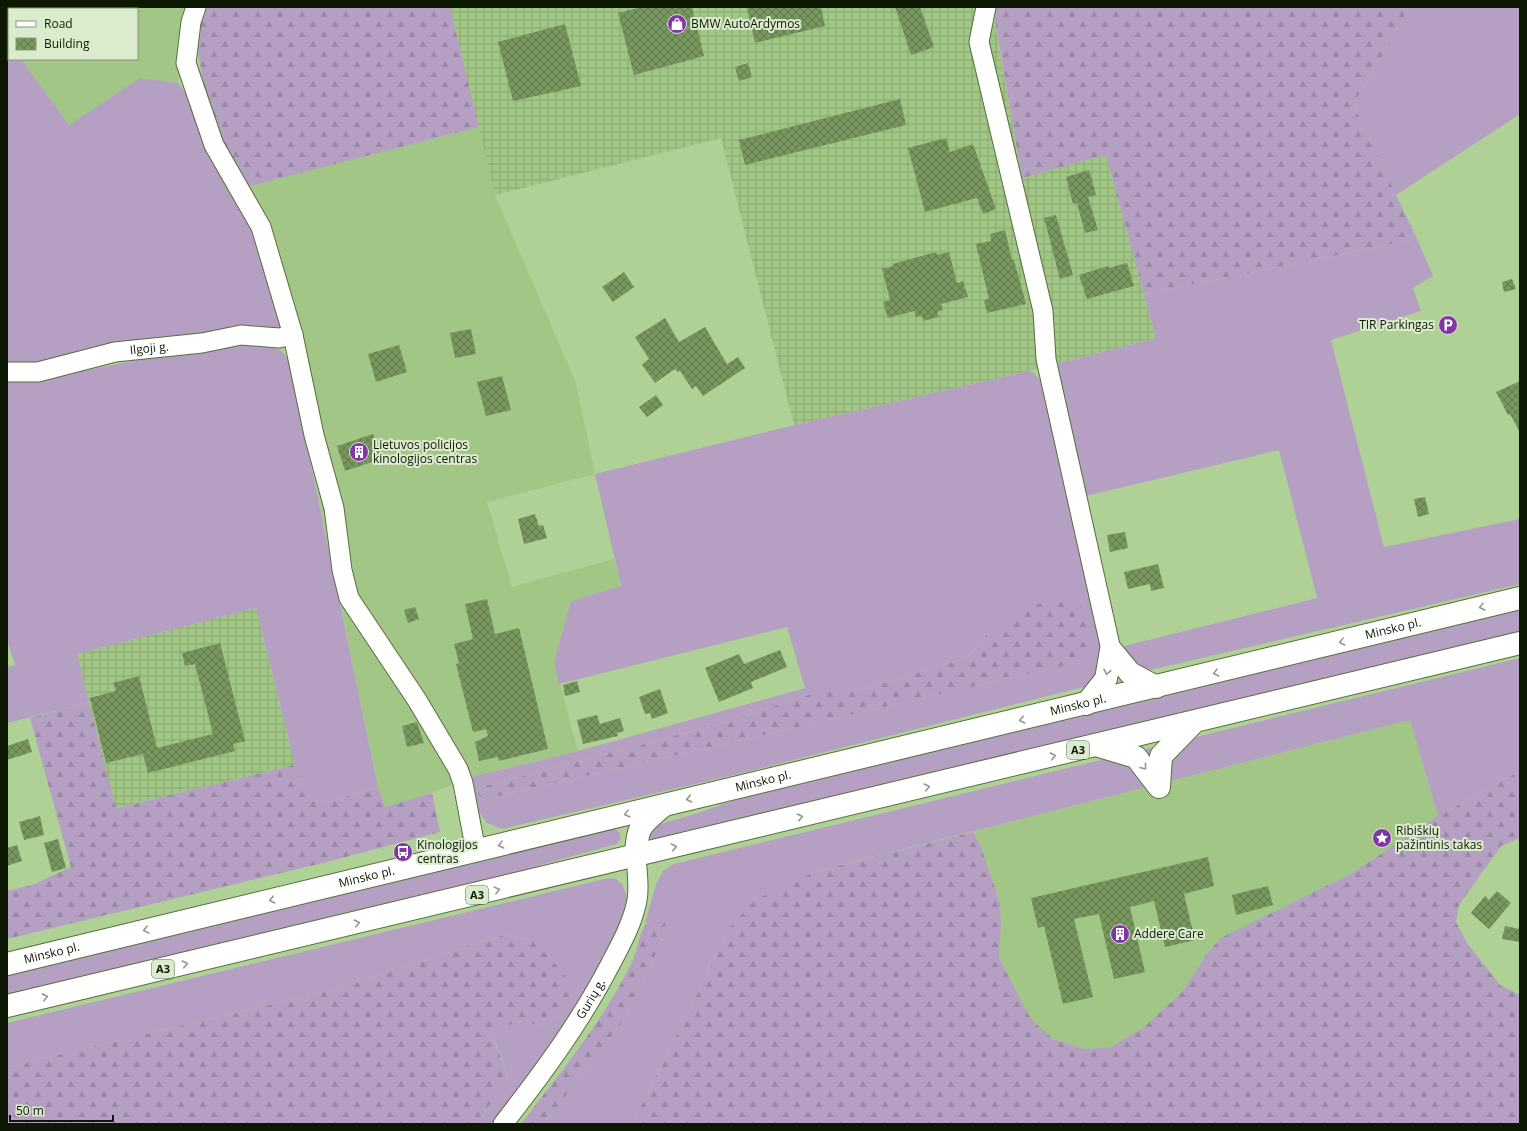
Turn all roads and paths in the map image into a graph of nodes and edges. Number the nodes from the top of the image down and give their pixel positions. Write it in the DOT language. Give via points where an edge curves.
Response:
graph roads {
  1 [pos="196,7"];
  2 [pos="986,7"];
  3 [pos="293,334"];
  4 [pos="7,372"];
  5 [pos="1520,598"];
  6 [pos="1520,643"];
  7 [pos="1111,650"];
  8 [pos="1156,687"];
  9 [pos="1086,704"];
  10 [pos="1194,722"];
  11 [pos="1098,746"];
  12 [pos="665,805"];
  13 [pos="476,852"];
  14 [pos="636,856"];
  15 [pos="7,964"];
  16 [pos="7,1006"];
  17 [pos="503,1124"];
  1 -- 3 [label="street" via="191,22 186,63 214,145 261,227"];
  2 -- 7 [label="street" via="979,42 1043,311 1046,359"];
  3 -- 4 [label="street, Ilgoji g." via="279,338 241,335 202,343 115,352 38,372"];
  3 -- 13 [label="street" via="314,435 334,508 342,570 349,598 417,700 458,768"];
  5 -- 8 [label="highway, Minsko pl., one-way"];
  6 -- 10 [label="highway, A3"];
  7 -- 8 [label="highway" via="1130,673"];
  7 -- 9 [label="highway, one-way" via="1106,678"];
  8 -- 9 [label="highway, Minsko pl."];
  9 -- 12 [label="highway, Minsko pl., one-way"];
  10 -- 11 [label="highway, A3"];
  11 -- 10 [label="highway, one-way" via="1136,757 1159,787 1161,756"];
  14 -- 11 [label="highway, A3, one-way"];
  12 -- 13 [label="highway, Minsko pl., one-way"];
  12 -- 14 [label="highway" via="642,826 637,835"];
  13 -- 15 [label="highway, Minsko pl., one-way"];
  16 -- 14 [label="highway, A3, one-way"];
  14 -- 17 [label="street, Gurių g." via="636,903 628,929 604,977 569,1036"];
}
